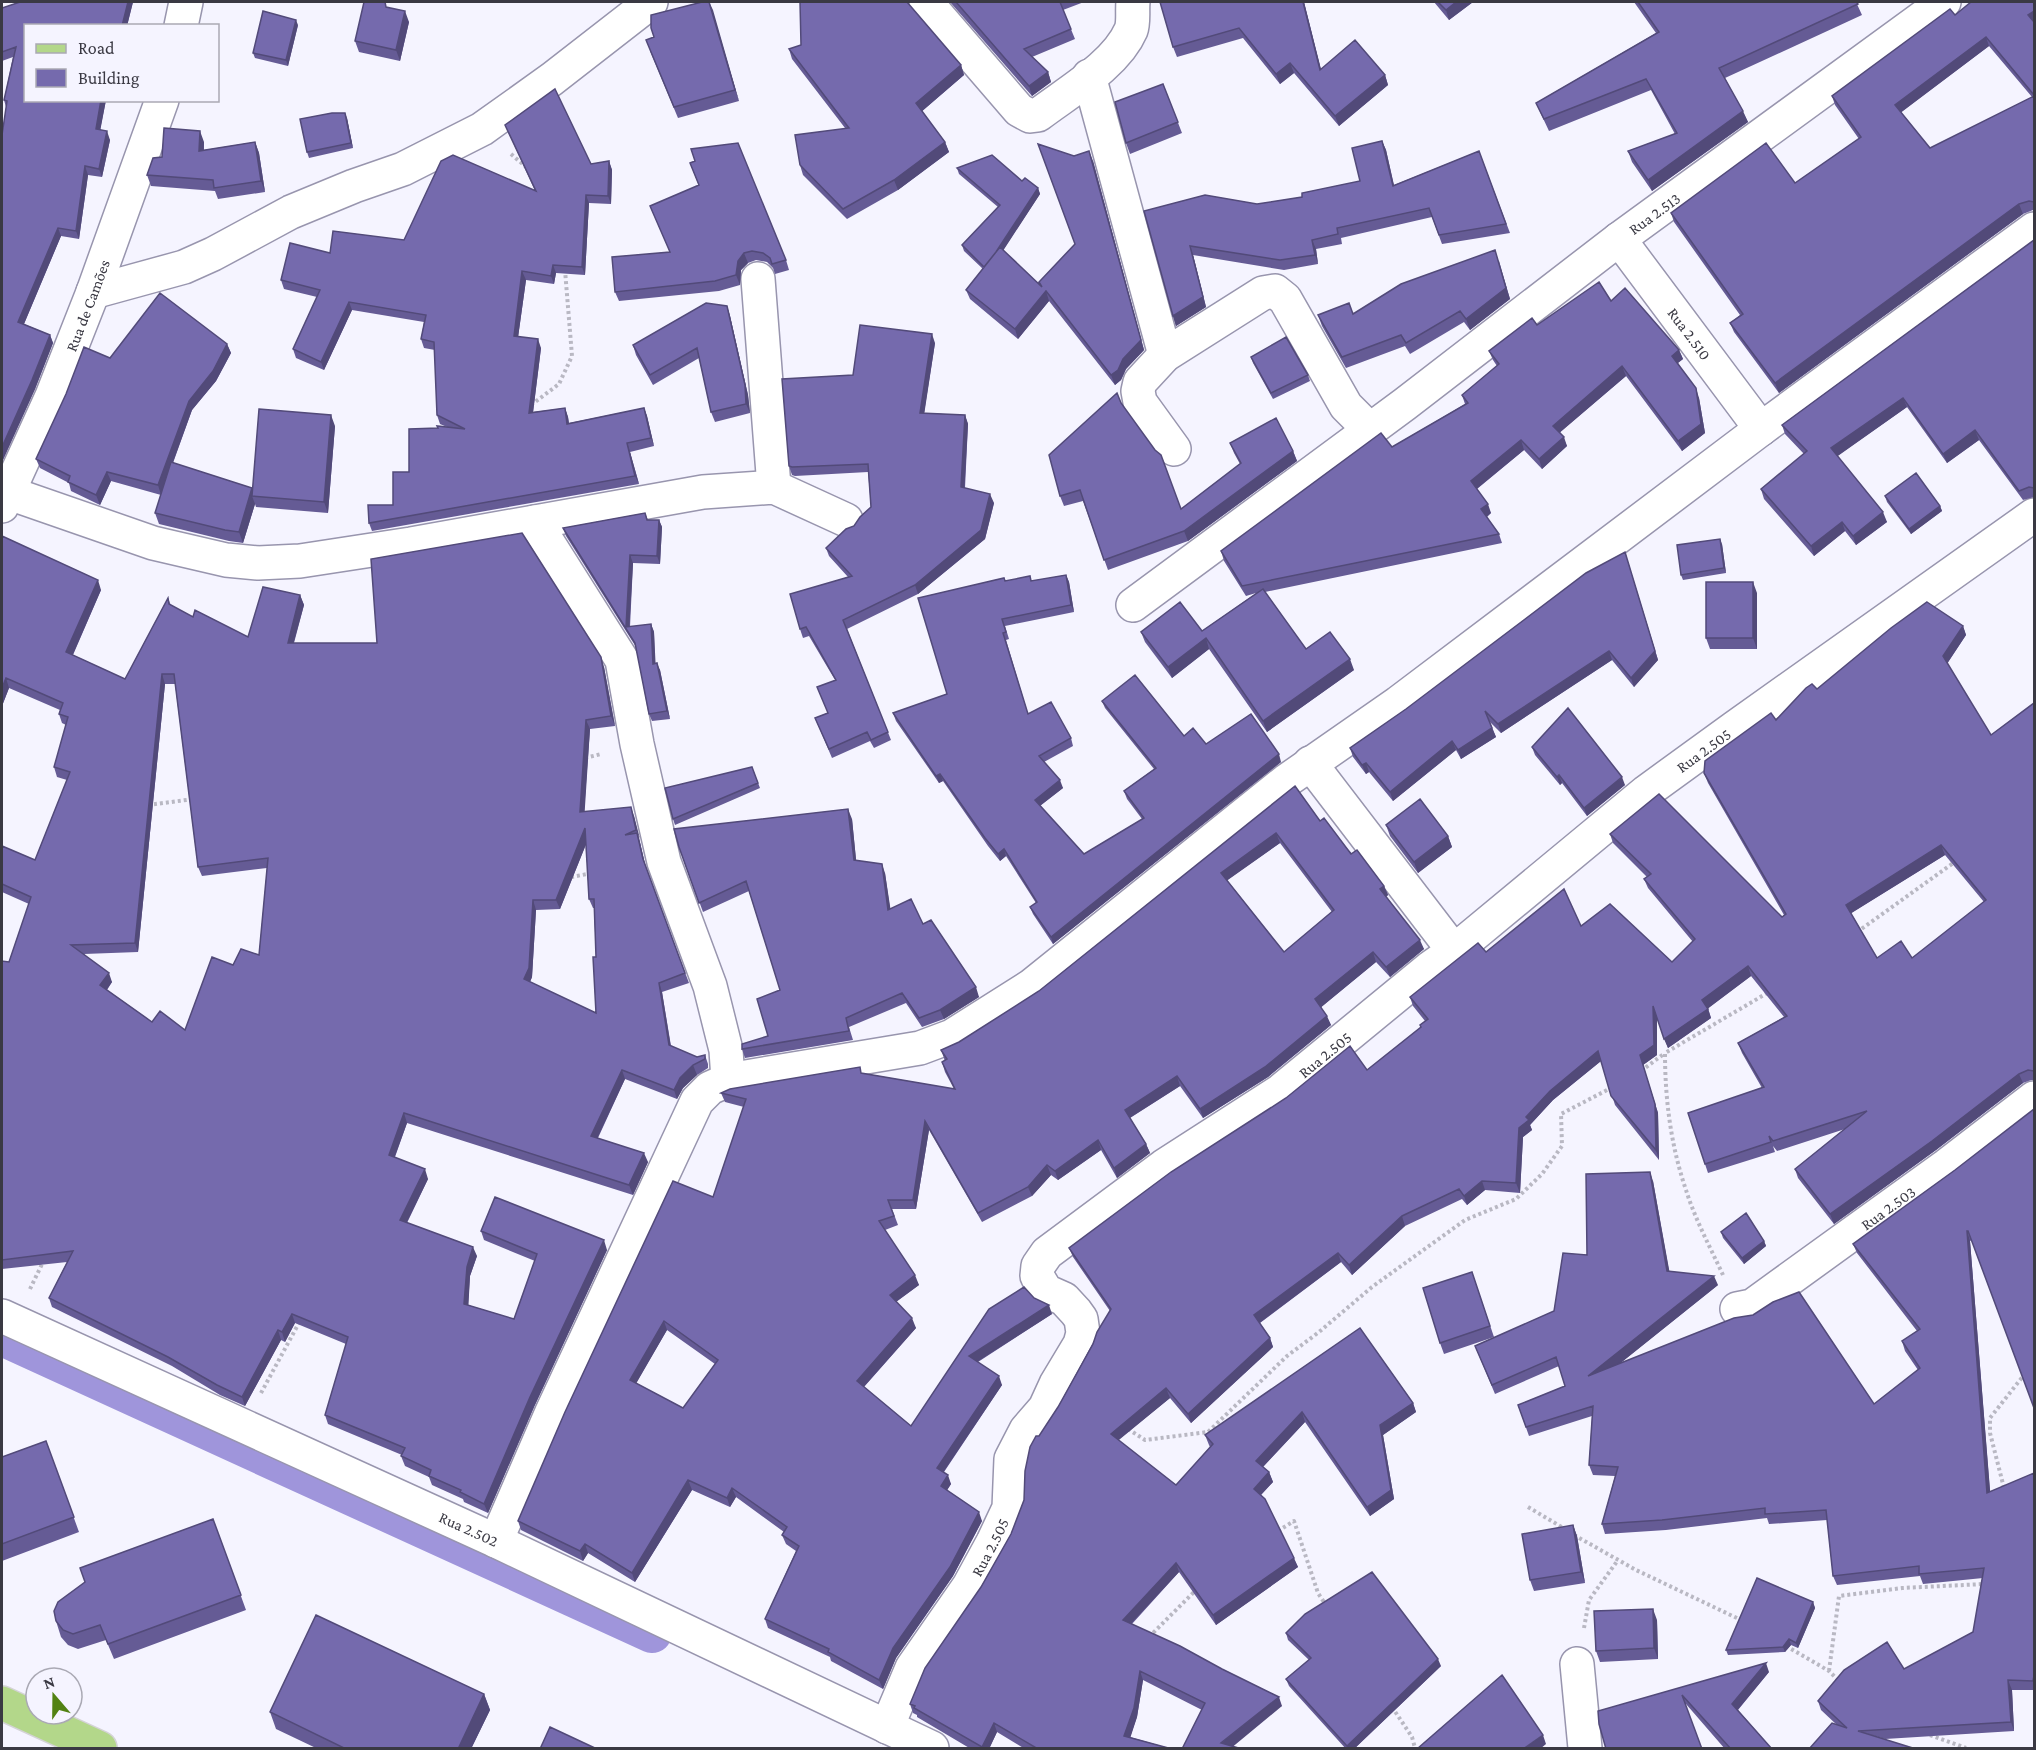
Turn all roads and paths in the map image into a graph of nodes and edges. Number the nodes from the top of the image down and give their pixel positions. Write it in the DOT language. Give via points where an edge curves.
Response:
graph roads {
  1 [pos="186,2"];
  2 [pos="651,2"];
  3 [pos="926,2"];
  4 [pos="1133,2"];
  5 [pos="1944,2"];
  6 [pos="181,24"];
  7 [pos="1089,76"];
  8 [pos="161,102"];
  9 [pos="482,129"];
  10 [pos="532,172"];
  11 [pos="2034,229"];
  12 [pos="1619,239"];
  13 [pos="565,263"];
  14 [pos="758,279"];
  15 [pos="93,292"];
  16 [pos="1165,355"];
  17 [pos="526,409"];
  18 [pos="1369,429"];
  19 [pos="1761,429"];
  20 [pos="1174,449"];
  21 [pos="774,487"];
  22 [pos="5,500"];
  23 [pos="2034,515"];
  24 [pos="846,520"];
  25 [pos="535,522"];
  26 [pos="1133,605"];
  27 [pos="637,744"];
  28 [pos="576,760"];
  29 [pos="1310,763"];
  30 [pos="204,797"];
  31 [pos="138,802"];
  32 [pos="1960,859"];
  33 [pos="597,873"];
  34 [pos="564,878"];
  35 [pos="1857,933"];
  36 [pos="1454,951"];
  37 [pos="1772,990"];
  38 [pos="1665,1053"];
  39 [pos="1638,1073"];
  40 [pos="728,1080"];
  41 [pos="1619,1084"];
  42 [pos="2034,1098"];
  43 [pos="47,1252"];
  44 [pos="1737,1309"];
  45 [pos="304,1313"];
  46 [pos="8,1319"];
  47 [pos="2028,1371"];
  48 [pos="244,1426"];
  49 [pos="1125,1427"];
  50 [pos="2005,1491"];
  51 [pos="1528,1507"];
  52 [pos="1274,1533"];
  53 [pos="496,1540"];
  54 [pos="1618,1560"];
  55 [pos="1985,1584"];
  56 [pos="1198,1588"];
  57 [pos="1589,1600"];
  58 [pos="1330,1611"];
  59 [pos="1749,1624"];
  60 [pos="1779,1642"];
  61 [pos="1143,1643"];
  62 [pos="1577,1664"];
  63 [pos="1828,1671"];
  64 [pos="1845,1687"];
  65 [pos="1389,1702"];
  66 [pos="2,1703"];
  67 [pos="887,1728"];
  68 [pos="1927,1734"];
  69 [pos="100,1749"];
  70 [pos="932,1749"];
  71 [pos="1415,1749"];
  72 [pos="1585,1749"];
  73 [pos="1966,1749"];
  1 -- 6 [label="street"];
  2 -- 9 [label="street"];
  3 -- 7 [label="street" via="1026,114 1038,115"];
  4 -- 7 [label="street" via="1132,27 1120,50"];
  5 -- 12 [label="street, Rua 2.513"];
  7 -- 16 [label="street"];
  8 -- 15 [label="street, Rua de Camões"];
  9 -- 10 [label="path"];
  9 -- 15 [label="street" via="403,169 291,212 184,267"];
  11 -- 19 [label="street"];
  12 -- 18 [label="street, Rua 2.513"];
  12 -- 19 [label="street, Rua 2.510"];
  13 -- 17 [label="path" via="572,356 559,384"];
  14 -- 21 [label="street"];
  15 -- 22 [label="street, Rua de Camões"];
  16 -- 18 [label="street" via="1263,293 1275,291 1285,299 1346,406"];
  16 -- 20 [label="street" via="1140,382 1138,391 1140,402"];
  18 -- 26 [label="street, Rua 2.513"];
  19 -- 29 [label="street" via="1398,703"];
  21 -- 24 [label="street"];
  21 -- 25 [label="street" via="703,492"];
  22 -- 25 [label="street" via="153,543 226,560 258,563 300,561"];
  23 -- 36 [label="street, Rua 2.505" via="1647,792"];
  25 -- 27 [label="street" via="621,660"];
  27 -- 28 [label="path"];
  27 -- 40 [label="street" via="664,862 710,986 726,1050"];
  29 -- 36 [label="street"];
  29 -- 40 [label="street" via="1031,986 952,1036 921,1048"];
  30 -- 31 [label="path" via="150,806"];
  32 -- 35 [label="path"];
  33 -- 34 [label="path"];
  36 -- 67 [label="street, Rua 2.505" via="1279,1092 1164,1166 1047,1253 1038,1266 1037,1276 1046,1291 1064,1299 1081,1319 1080,1344 1011,1459 1009,1508 993,1542 969,1586 912,1668"];
  37 -- 38 [label="path"];
  38 -- 39 [label="path"];
  38 -- 44 [label="path" via="1671,1139 1686,1191"];
  40 -- 53 [label="street" via="710,1088 697,1101"];
  41 -- 49 [label="path" via="1561,1114 1562,1146 1542,1174 1516,1198 1465,1220 1372,1287 1287,1356 1208,1432 1145,1440"];
  42 -- 44 [label="street, Rua 2.503" via="1752,1306"];
  43 -- 46 [label="path"];
  45 -- 48 [label="path"];
  46 -- 48 [label="street, Rua 2.502"];
  47 -- 50 [label="path" via="1990,1418 1990,1433"];
  48 -- 53 [label="street, Rua 2.502"];
  51 -- 54 [label="path"];
  52 -- 58 [label="path" via="1294,1521 1318,1593"];
  53 -- 67 [label="street, Rua 2.502"];
  54 -- 57 [label="path"];
  54 -- 59 [label="path"];
  55 -- 63 [label="path" via="1839,1596"];
  56 -- 61 [label="path"];
  60 -- 63 [label="path"];
  62 -- 72 [label="street"];
  63 -- 64 [label="path"];
  65 -- 71 [label="path" via="1412,1737"];
  66 -- 69 [label="main road"];
  67 -- 70 [label="street, Rua 2.502"];
  68 -- 73 [label="path"];
}
